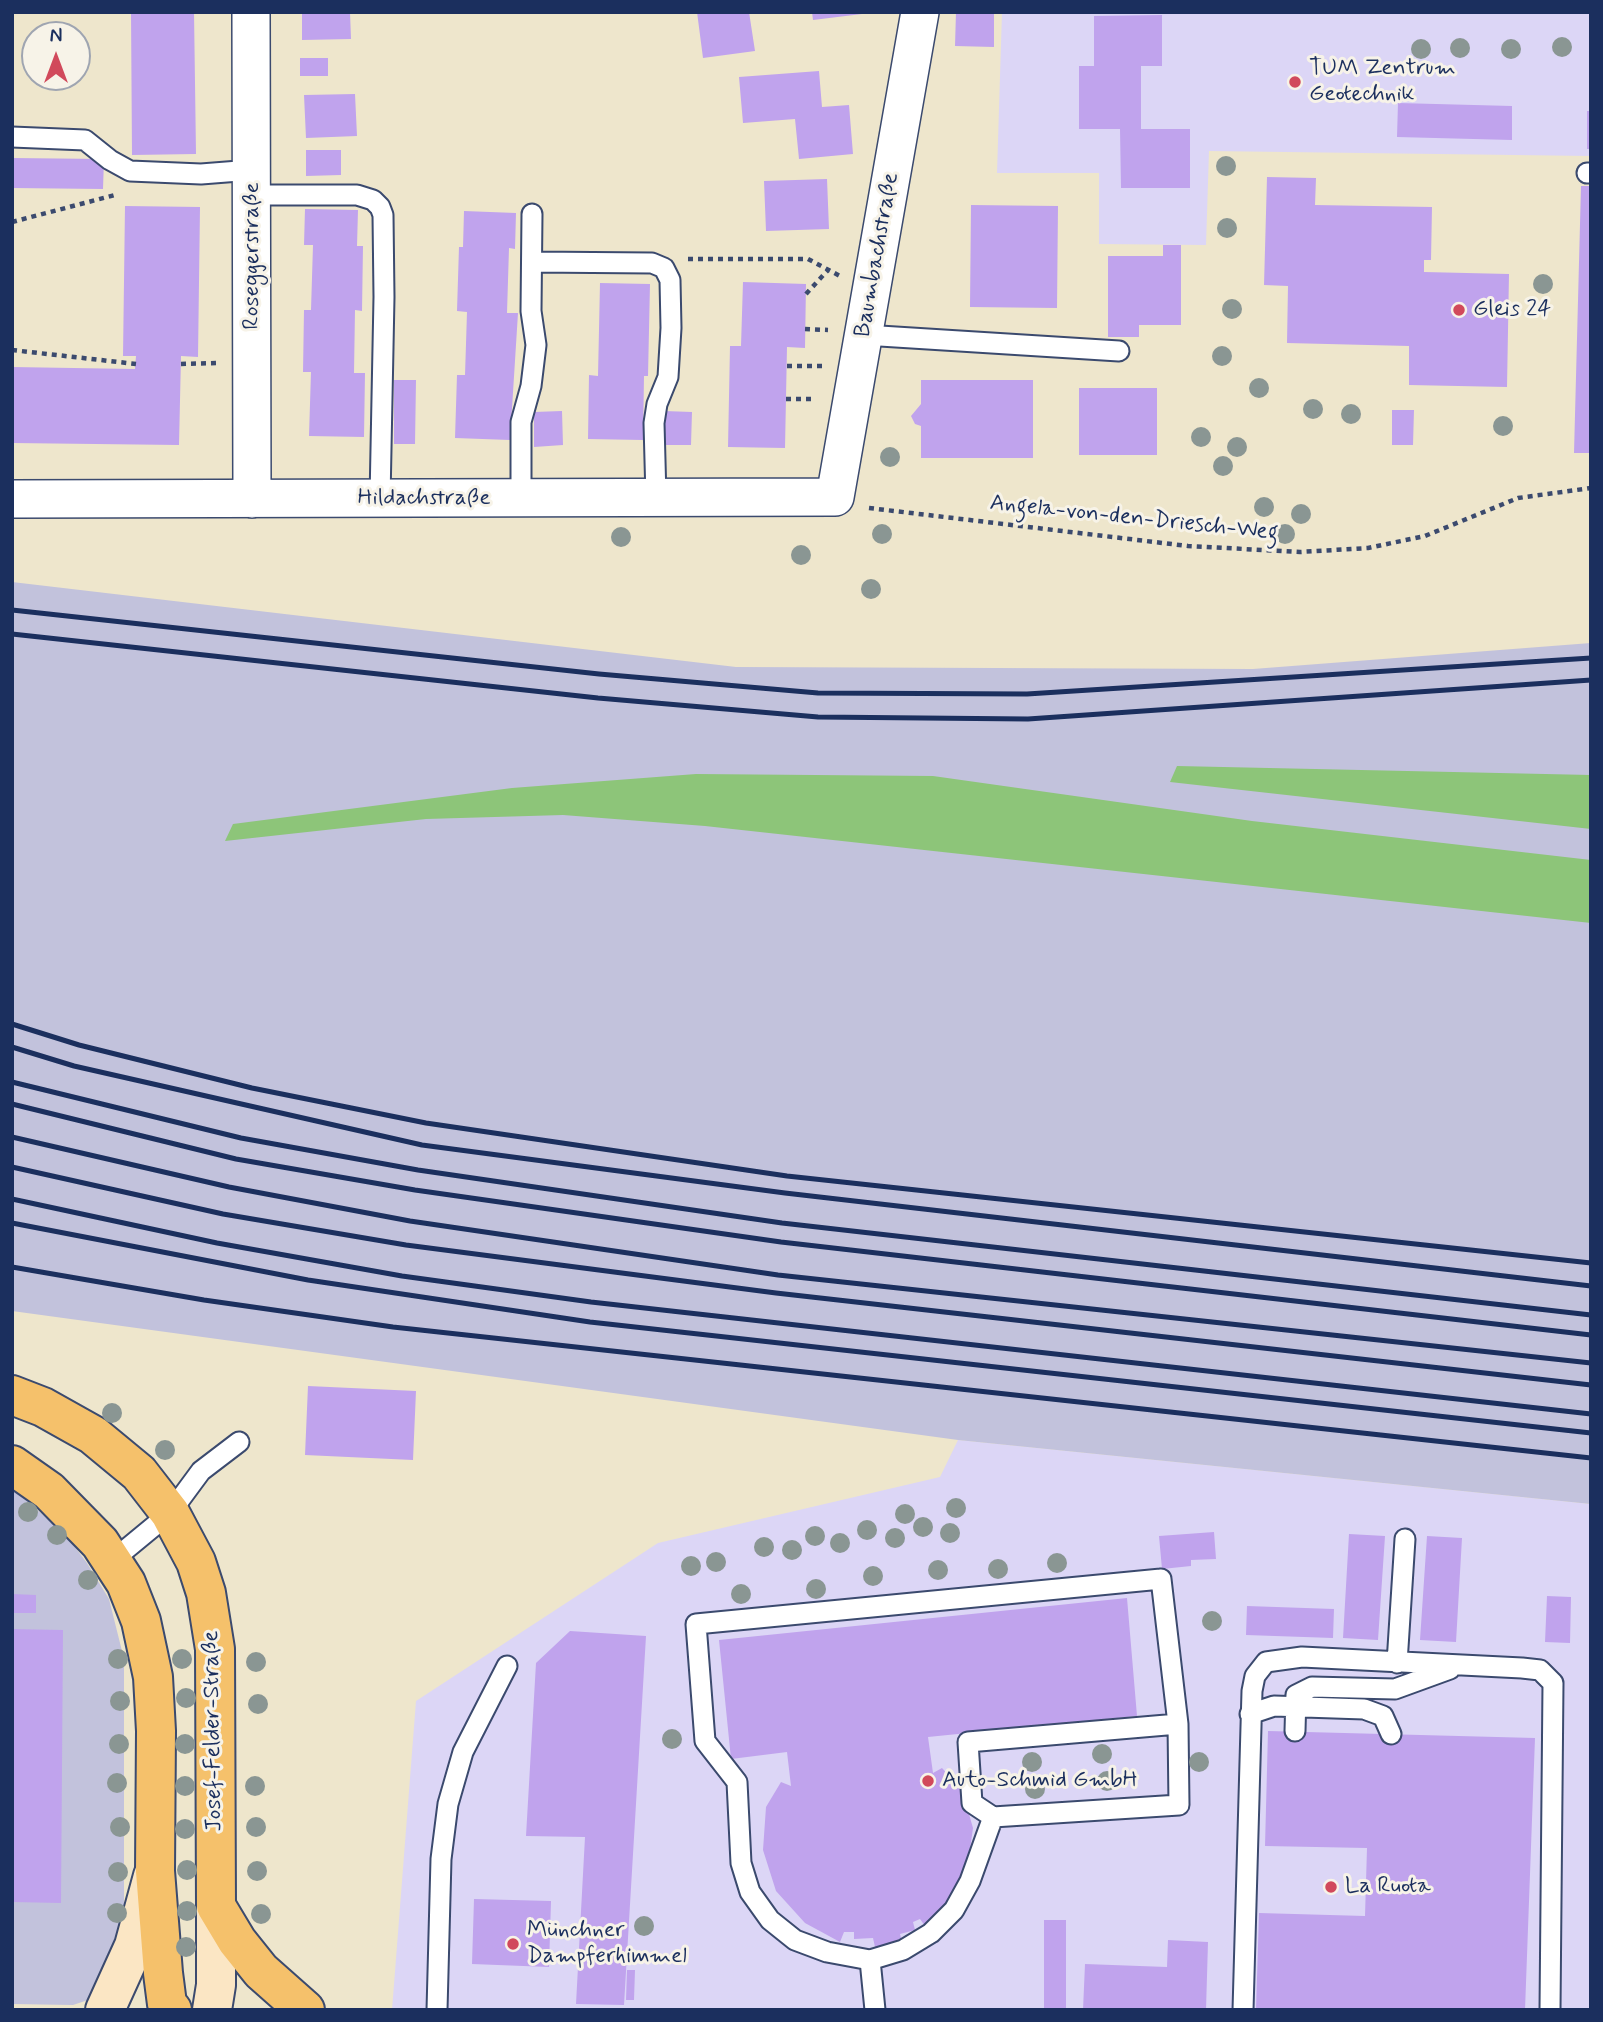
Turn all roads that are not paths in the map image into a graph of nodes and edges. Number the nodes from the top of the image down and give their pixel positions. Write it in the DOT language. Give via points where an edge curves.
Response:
graph roads {
  1 [pos="251,12"];
  2 [pos="920,12"];
  3 [pos="12,137"];
  4 [pos="252,183"];
  5 [pos="532,214"];
  6 [pos="533,262"];
  7 [pos="847,332"];
  8 [pos="1119,351"];
  9 [pos="835,497"];
  10 [pos="521,498"];
  11 [pos="656,498"];
  12 [pos="12,499"];
  13 [pos="252,499"];
  14 [pos="380,499"];
  15 [pos="12,1395"];
  16 [pos="239,1442"];
  17 [pos="12,1465"];
  18 [pos="170,1513"];
  19 [pos="1405,1539"];
  20 [pos="113,1560"];
  21 [pos="1397,1663"];
  22 [pos="1461,1665"];
  23 [pos="507,1666"];
  24 [pos="1250,1714"];
  25 [pos="1178,1724"];
  26 [pos="1295,1731"];
  27 [pos="1391,1734"];
  28 [pos="993,1817"];
  29 [pos="155,1871"];
  30 [pos="216,1906"];
  31 [pos="870,1960"];
  32 [pos="105,2010"];
  33 [pos="172,2010"];
  34 [pos="212,2010"];
  35 [pos="305,2010"];
  36 [pos="437,2010"];
  37 [pos="875,2010"];
  38 [pos="1242,2010"];
  39 [pos="1550,2010"];
  1 -- 4 [label="street, Roseggerstraße"];
  2 -- 7 [label="street, Baumbachstraße" via="871,292"];
  3 -- 4 [label="lane" via="85,140 130,171 201,174"];
  4 -- 13 [label="street, Roseggerstraße"];
  4 -- 14 [label="lane" via="357,195 380,206 384,297"];
  5 -- 6 [label="lane"];
  6 -- 10 [label="lane" via="531,311 536,345 521,422"];
  6 -- 11 [label="lane" via="652,263 664,268 670,280 671,328 668,377 654,423"];
  7 -- 8 [label="lane"];
  7 -- 9 [label="street, Baumbachstraße"];
  9 -- 11 [label="street, Hildachstraße"];
  10 -- 11 [label="street, Hildachstraße"];
  10 -- 14 [label="street, Hildachstraße"];
  12 -- 13 [label="street, Hildachstraße"];
  13 -- 14 [label="street, Hildachstraße"];
  15 -- 18 [label="main road, Josef-Felder-Straße" via="93,1435 139,1472"];
  16 -- 18 [label="lane" via="201,1471"];
  17 -- 20 [label="main road" via="80,1519"];
  18 -- 20 [label="lane"];
  18 -- 30 [label="main road, Josef-Felder-Straße" via="196,1562 212,1618"];
  19 -- 21 [label="lane"];
  20 -- 29 [label="main road" via="141,1621 153,1677"];
  21 -- 22 [label="lane"];
  21 -- 24 [label="lane" via="1302,1657 1266,1662 1255,1676"];
  22 -- 26 [label="lane" via="1395,1689 1312,1687 1296,1695"];
  22 -- 39 [label="lane" via="1539,1670 1553,1683"];
  23 -- 36 [label="lane" via="463,1752 448,1804 441,1859"];
  24 -- 27 [label="lane" via="1274,1706 1364,1709 1383,1716"];
  24 -- 38 [label="lane"];
  25 -- 28 [label="lane" via="1180,1805"];
  25 -- 28 [label="lane" via="968,1742 972,1803"];
  25 -- 31 [label="lane" via="1161,1578 696,1624 705,1741 737,1782 741,1863 750,1892 770,1920 795,1940"];
  28 -- 31 [label="lane" via="970,1881 954,1910 913,1944"];
  29 -- 32 [label="main road" via="134,1946"];
  29 -- 33 [label="main road" via="163,1973"];
  30 -- 34 [label="main road, Josef-Felder-Straße"];
  30 -- 35 [label="main road" via="261,1971"];
  31 -- 37 [label="lane"];
}
